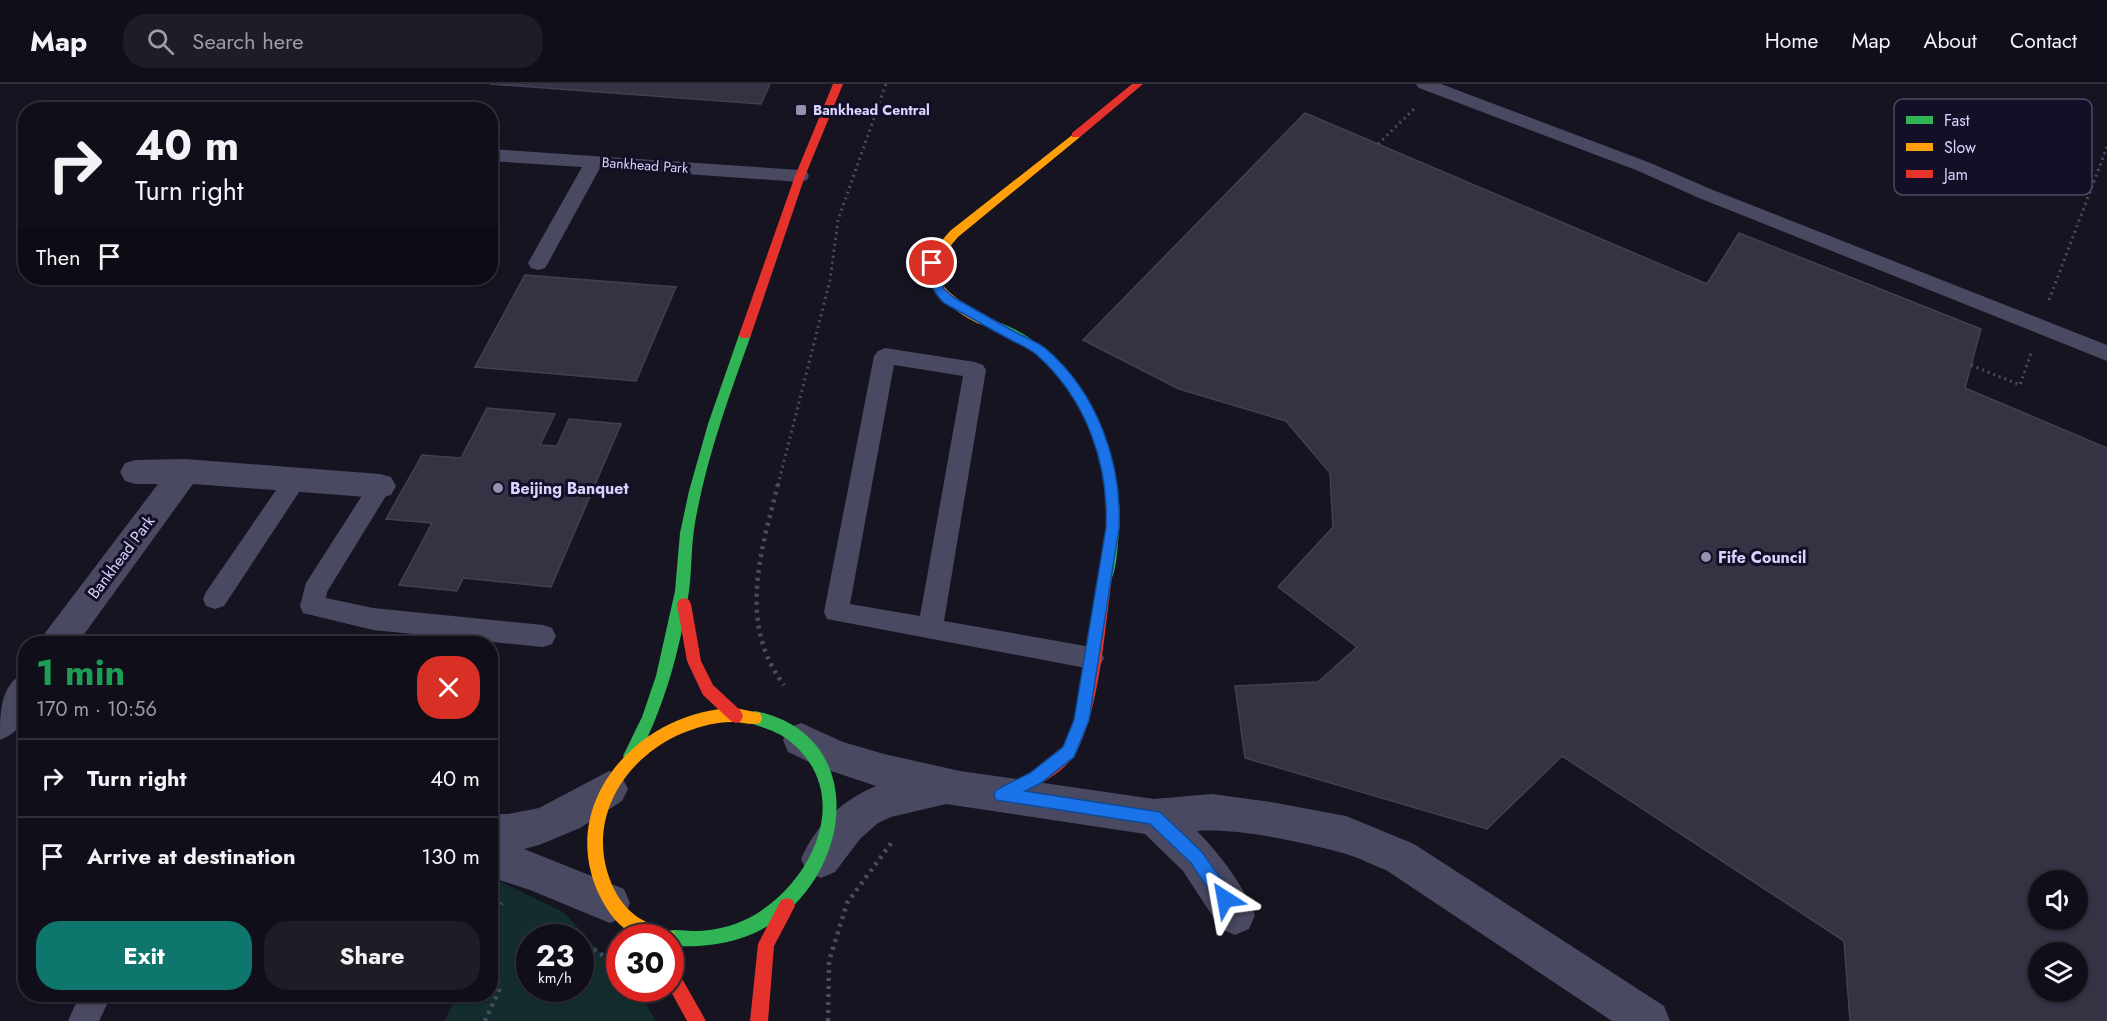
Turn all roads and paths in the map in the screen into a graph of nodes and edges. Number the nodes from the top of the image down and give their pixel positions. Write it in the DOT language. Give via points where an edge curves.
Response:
graph roads {
  1 [pos="838,84"];
  2 [pos="1138,84"];
  3 [pos="1430,86"];
  4 [pos="1378,144"];
  5 [pos="2107,147"];
  6 [pos="498,156"];
  7 [pos="594,162"];
  8 [pos="800,176"];
  9 [pos="2092,187"];
  10 [pos="2089,195"];
  11 [pos="538,263"];
  12 [pos="2040,327"];
  13 [pos="2107,353"];
  14 [pos="1971,365"];
  15 [pos="185,471"];
  16 [pos="136,472"];
  17 [pos="295,480"];
  18 [pos="380,486"];
  19 [pos="682,590"];
  20 [pos="215,598"];
  21 [pos="930,629"];
  22 [pos="63,636"];
  23 [pos="543,636"];
  24 [pos="1092,658"];
  25 [pos="18,699"];
  26 [pos="736,716"];
  27 [pos="0,724"];
  28 [pos="801,740"];
  29 [pos="618,776"];
  30 [pos="946,787"];
  31 [pos="1002,795"];
  32 [pos="1154,817"];
  33 [pos="498,833"];
  34 [pos="498,861"];
  35 [pos="817,864"];
  36 [pos="789,902"];
  37 [pos="1235,915"];
  38 [pos="631,922"];
  39 [pos="684,938"];
  40 [pos="594,950"];
  41 [pos="606,959"];
  42 [pos="684,998"];
  43 [pos="93,1002"];
  44 [pos="494,1002"];
  45 [pos="83,1021"];
  46 [pos="485,1021"];
  47 [pos="697,1021"];
  48 [pos="759,1021"];
  49 [pos="1649,1021"];
  1 -- 8 [label="main road"];
  2 -- 24 [label="main road" via="952,234 938,248 932,263 939,290 948,300 1040,351 1076,389 1097,429 1114,501"];
  3 -- 4 [label="path"];
  3 -- 12 [label="lane" via="1642,166"];
  5 -- 9 [label="path"];
  6 -- 7 [label="lane, Bankhead Park"];
  7 -- 8 [label="lane, Bankhead Park"];
  7 -- 11 [label="lane"];
  8 -- 19 [label="main road" via="715,420 689,516"];
  10 -- 12 [label="path"];
  12 -- 13 [label="lane"];
  12 -- 14 [label="path" via="2020,385"];
  15 -- 16 [label="street"];
  15 -- 17 [label="street"];
  15 -- 22 [label="street, Bankhead Park"];
  17 -- 18 [label="street"];
  17 -- 20 [label="lane"];
  18 -- 23 [label="lane" via="315,590 312,606 373,619"];
  19 -- 26 [label="main road" via="694,661 708,690"];
  19 -- 29 [label="main road" via="656,701 642,737"];
  21 -- 21 [label="lane" via="836,612 885,356 975,370"];
  21 -- 24 [label="lane"];
  24 -- 31 [label="main road" via="1082,720 1068,752 1035,778"];
  25 -- 27 [label="street"];
  26 -- 28 [label="main road" via="768,720"];
  26 -- 29 [label="main road" via="694,720 659,737"];
  28 -- 30 [label="street" via="844,760"];
  28 -- 35 [label="main road" via="820,762 831,794 830,831"];
  29 -- 33 [label="street" via="556,822 512,834"];
  29 -- 38 [label="main road" via="593,832 595,869"];
  30 -- 31 [label="street"];
  30 -- 35 [label="street" via="866,810 844,828"];
  31 -- 32 [label="street"];
  32 -- 37 [label="street" via="1197,858"];
  32 -- 49 [label="street" via="1212,812 1271,820 1346,835 1400,856"];
  34 -- 38 [label="street" via="532,872"];
  35 -- 36 [label="main road"];
  36 -- 39 [label="main road" via="754,926 714,939"];
  36 -- 48 [label="main road" via="766,944"];
  40 -- 41 [label="path"];
  42 -- 47 [label="main road"];
  43 -- 45 [label="lane"];
  44 -- 46 [label="path"];
}
